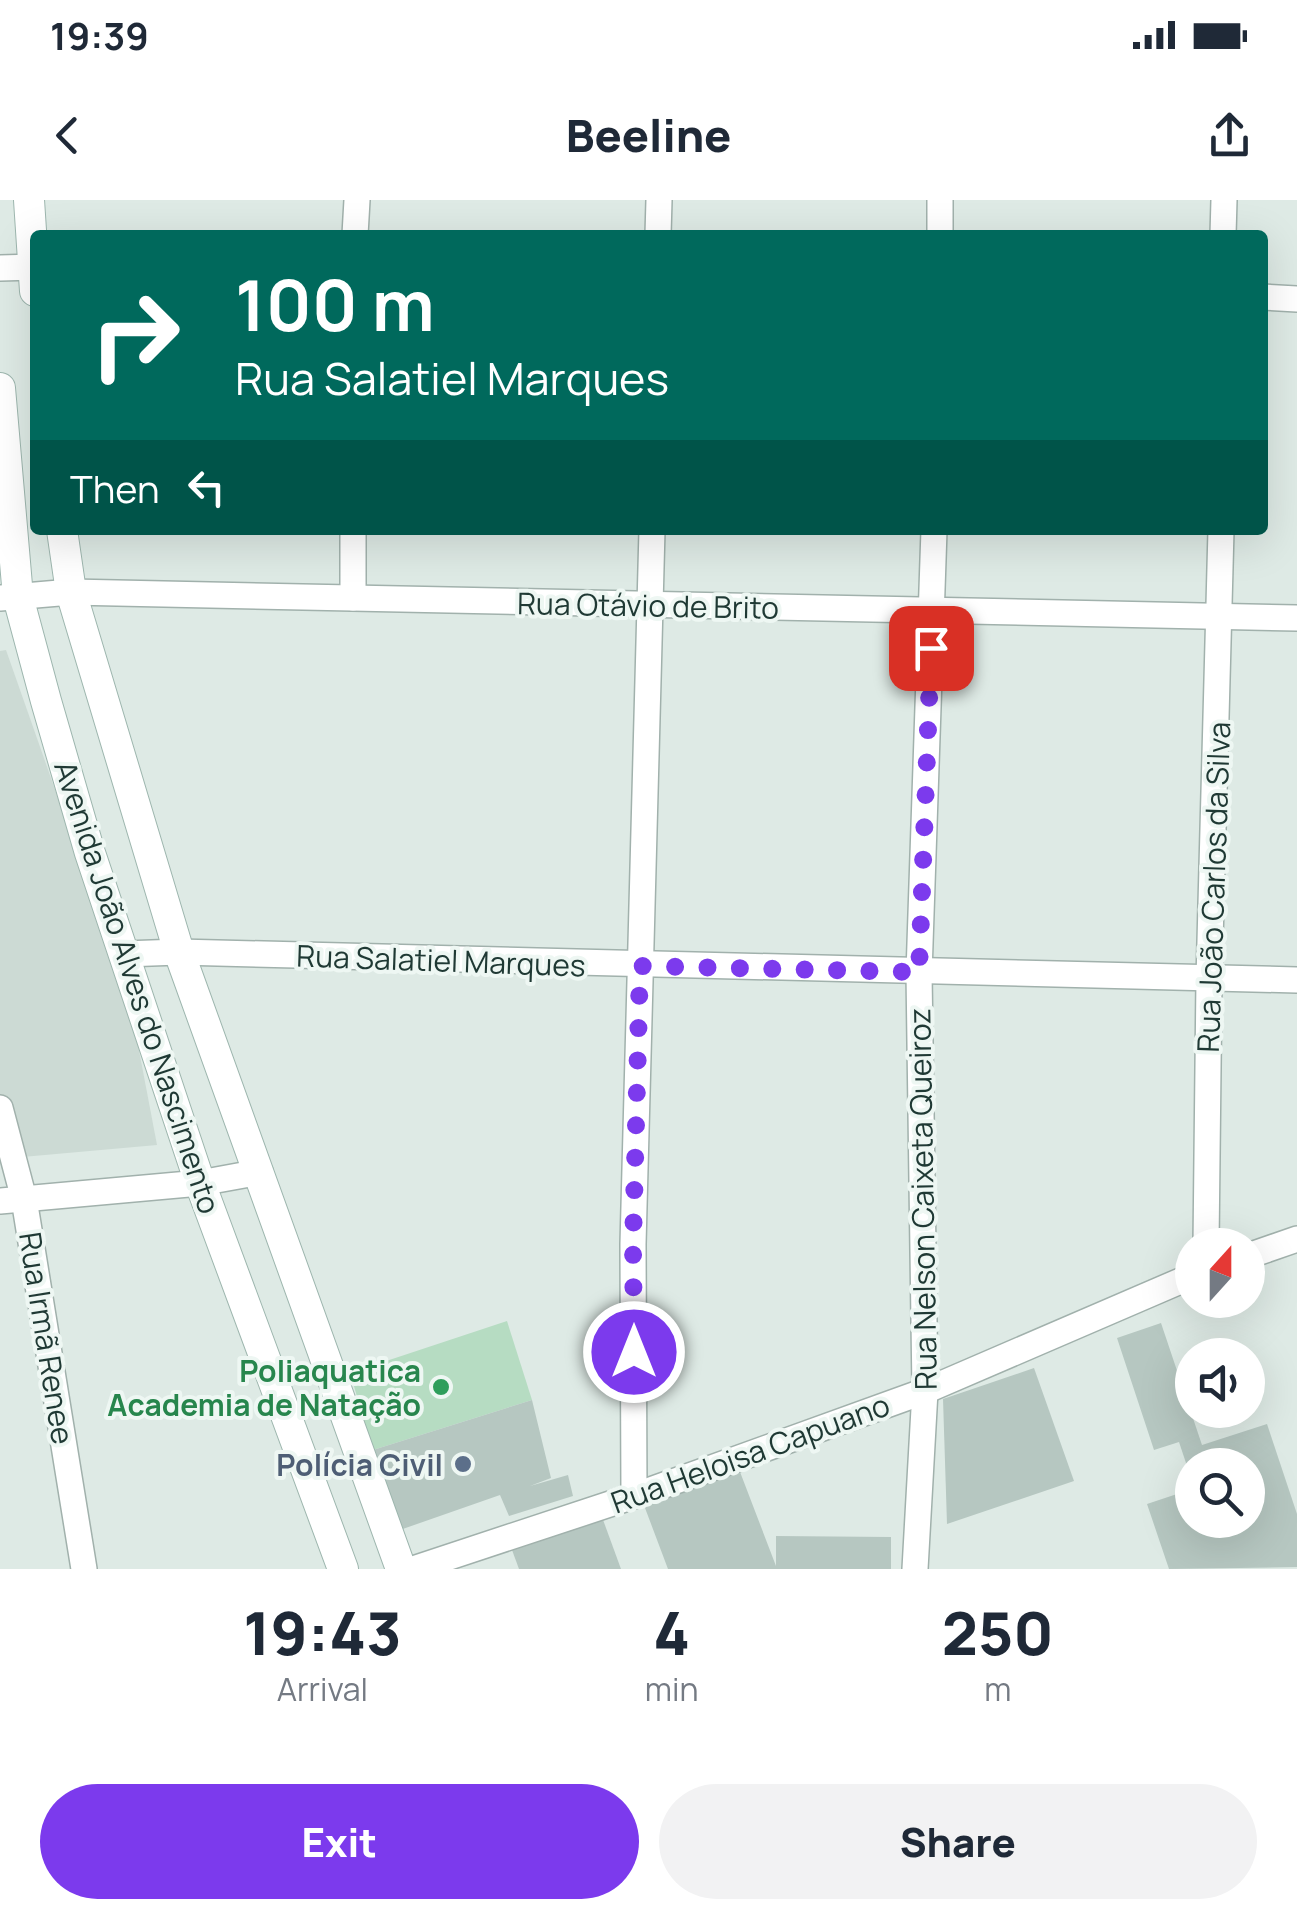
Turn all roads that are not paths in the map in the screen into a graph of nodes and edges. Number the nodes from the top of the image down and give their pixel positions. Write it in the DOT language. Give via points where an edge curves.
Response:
graph roads {
  1 [pos="28,200"];
  2 [pos="357,200"];
  3 [pos="659,200"];
  4 [pos="940,200"];
  5 [pos="1224,200"];
  6 [pos="30,230"];
  7 [pos="355,230"];
  8 [pos="658,230"];
  9 [pos="940,230"];
  10 [pos="1223,230"];
  11 [pos="0,268"];
  12 [pos="30,274"];
  13 [pos="1268,297"];
  14 [pos="1297,299"];
  15 [pos="0,388"];
  16 [pos="63,535"];
  17 [pos="353,535"];
  18 [pos="652,535"];
  19 [pos="934,535"];
  20 [pos="1221,535"];
  21 [pos="71,592"];
  22 [pos="9,597"];
  23 [pos="353,598"];
  24 [pos="650,606"];
  25 [pos="932,612"];
  26 [pos="1221,616"];
  27 [pos="1297,618"];
  28 [pos="145,844"];
  29 [pos="90,852"];
  30 [pos="179,952"];
  31 [pos="124,954"];
  32 [pos="640,966"];
  33 [pos="919,972"];
  34 [pos="1209,979"];
  35 [pos="1297,980"];
  36 [pos="0,1108"];
  37 [pos="260,1172"];
  38 [pos="200,1182"];
  39 [pos="12,1199"];
  40 [pos="1206,1228"];
  41 [pos="1297,1239"];
  42 [pos="1265,1250"];
  43 [pos="1175,1283"];
  44 [pos="925,1391"];
  45 [pos="634,1496"];
  46 [pos="84,1569"];
  47 [pos="343,1569"];
  48 [pos="400,1569"];
  49 [pos="413,1569"];
  50 [pos="915,1569"];
  1 -- 6 [label="main road"];
  2 -- 7 [label="street"];
  3 -- 8 [label="street"];
  4 -- 9 [label="street"];
  5 -- 10 [label="street"];
  11 -- 12 [label="street"];
  13 -- 14 [label="street"];
  15 -- 22 [label="main road, Avenida João Alves do Nascimento"];
  16 -- 21 [label="main road"];
  17 -- 23 [label="street"];
  18 -- 24 [label="street"];
  19 -- 25 [label="street, Rua Nelson Caixeta Queiroz"];
  20 -- 26 [label="street, Rua João Carlos da Silva"];
  21 -- 22 [label="street, Rua Otávio de Brito"];
  21 -- 23 [label="street, Rua Otávio de Brito"];
  21 -- 28 [label="main road"];
  22 -- 29 [label="main road, Avenida João Alves do Nascimento"];
  23 -- 24 [label="street, Rua Otávio de Brito"];
  24 -- 25 [label="street, Rua Otávio de Brito"];
  24 -- 32 [label="street"];
  25 -- 26 [label="street, Rua Otávio de Brito"];
  25 -- 33 [label="street, Rua Nelson Caixeta Queiroz"];
  26 -- 27 [label="street, Rua Otávio de Brito"];
  26 -- 34 [label="street, Rua João Carlos da Silva"];
  28 -- 29 [label="main road"];
  28 -- 30 [label="main road"];
  29 -- 31 [label="main road, Avenida João Alves do Nascimento"];
  30 -- 31 [label="street, Rua Salatiel Marques"];
  30 -- 32 [label="street, Rua Salatiel Marques"];
  30 -- 37 [label="main road"];
  31 -- 38 [label="main road, Avenida João Alves do Nascimento"];
  32 -- 33 [label="street, Rua Salatiel Marques"];
  32 -- 45 [label="street"];
  33 -- 34 [label="street, Rua Salatiel Marques"];
  33 -- 44 [label="street, Rua Nelson Caixeta Queiroz"];
  34 -- 35 [label="street, Rua Salatiel Marques"];
  34 -- 40 [label="street, Rua João Carlos da Silva"];
  36 -- 39 [label="street, Rua Irmã Renee"];
  37 -- 38 [label="street"];
  37 -- 48 [label="main road"];
  38 -- 39 [label="street"];
  38 -- 47 [label="main road, Avenida João Alves do Nascimento"];
  39 -- 46 [label="street, Rua Irmã Renee"];
  41 -- 42 [label="street"];
  43 -- 44 [label="street, Rua Heloisa Capuano"];
  44 -- 45 [label="street, Rua Heloisa Capuano"];
  44 -- 50 [label="street, Rua Nelson Caixeta Queiroz"];
  45 -- 49 [label="street, Rua Heloisa Capuano"];
}
